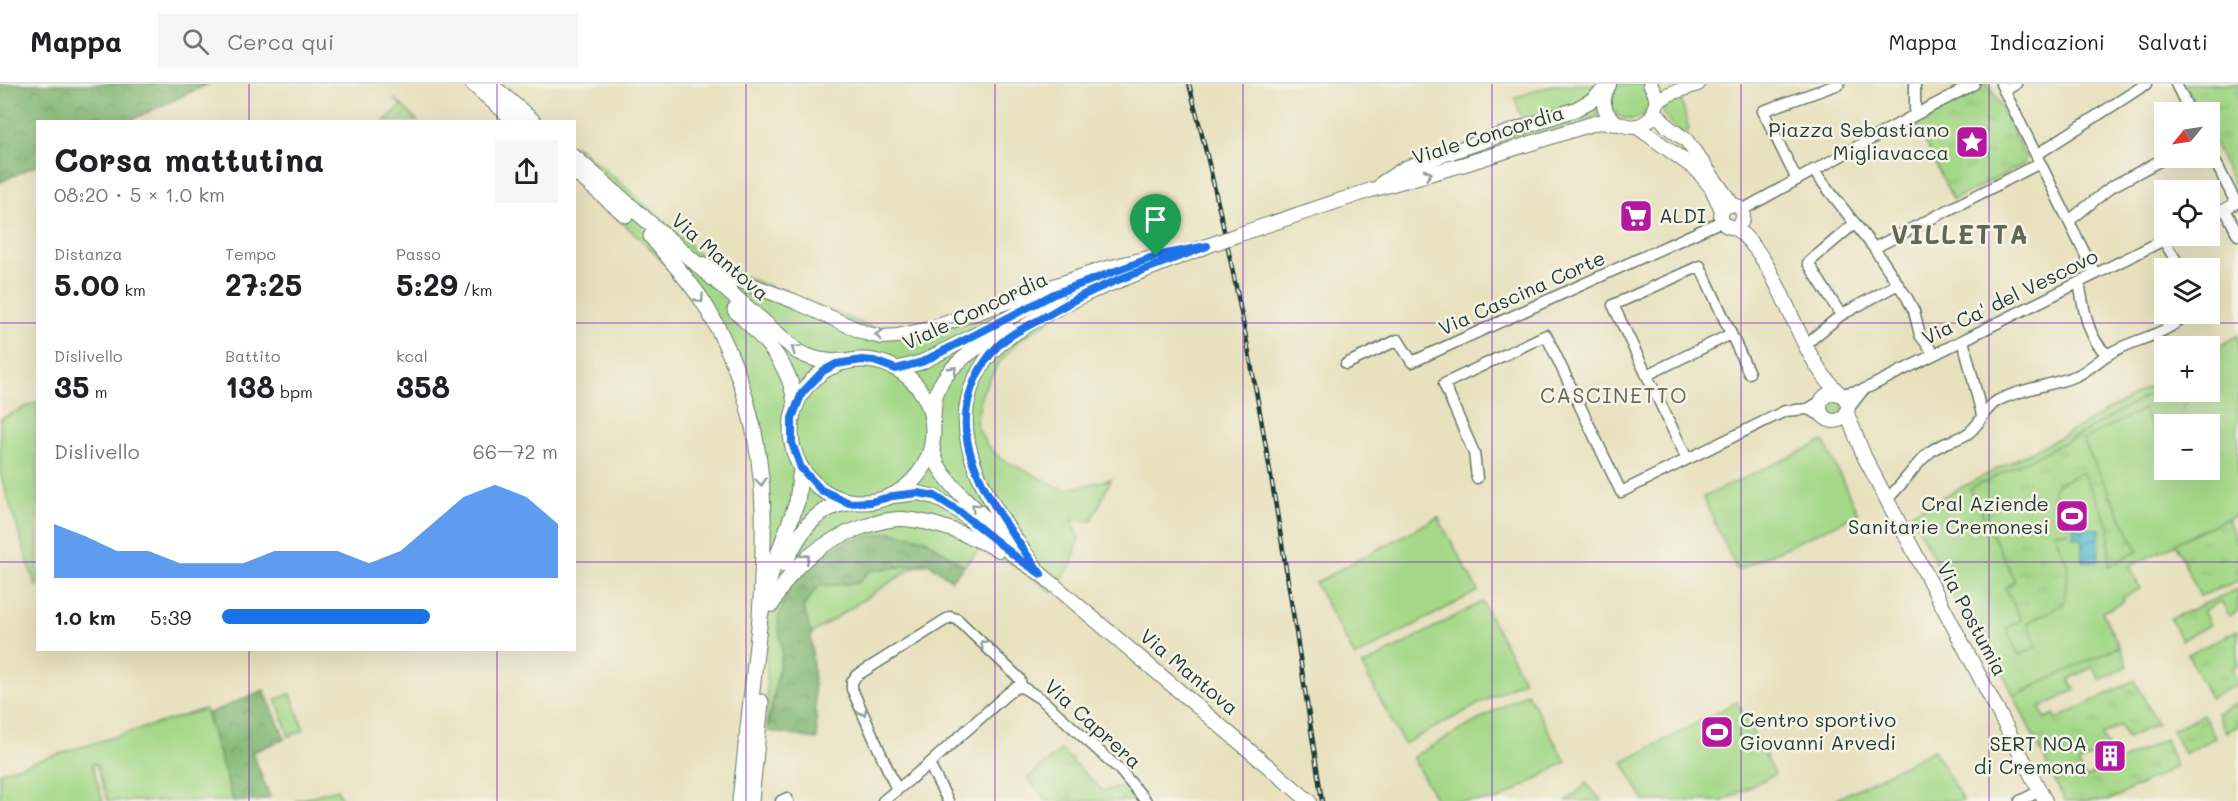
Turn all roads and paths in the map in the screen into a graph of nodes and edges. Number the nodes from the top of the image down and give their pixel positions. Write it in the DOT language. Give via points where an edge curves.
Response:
graph roads {
  1 [pos="473,84"];
  2 [pos="490,84"];
  3 [pos="1650,84"];
  4 [pos="1698,84"];
  5 [pos="1839,84"];
  6 [pos="1915,84"];
  7 [pos="1974,84"];
  8 [pos="2016,84"];
  9 [pos="2146,84"];
  10 [pos="2176,84"];
  11 [pos="1608,86"];
  12 [pos="2002,88"];
  13 [pos="2185,102"];
  14 [pos="1656,106"];
  15 [pos="1915,115"];
  16 [pos="515,120"];
  17 [pos="532,120"];
  18 [pos="1617,124"];
  19 [pos="1636,126"];
  20 [pos="576,158"];
  21 [pos="2038,159"];
  22 [pos="2154,164"];
  23 [pos="2218,168"];
  24 [pos="1813,170"];
  25 [pos="576,173"];
  26 [pos="1797,180"];
  27 [pos="1371,190"];
  28 [pos="2237,203"];
  29 [pos="2225,209"];
  30 [pos="2220,212"];
  31 [pos="1733,215"];
  32 [pos="2069,221"];
  33 [pos="1855,223"];
  34 [pos="656,235"];
  35 [pos="2238,235"];
  36 [pos="2154,245"];
  37 [pos="1207,246"];
  38 [pos="1874,248"];
  39 [pos="1156,256"];
  40 [pos="2096,274"];
  41 [pos="2079,283"];
  42 [pos="1898,284"];
  43 [pos="1092,291"];
  44 [pos="1841,315"];
  45 [pos="2174,324"];
  46 [pos="1731,334"];
  47 [pos="1963,340"];
  48 [pos="1806,344"];
  49 [pos="1934,354"];
  50 [pos="2108,355"];
  51 [pos="851,361"];
  52 [pos="1346,364"];
  53 [pos="896,369"];
  54 [pos="1749,373"];
  55 [pos="1647,375"];
  56 [pos="1822,375"];
  57 [pos="1863,390"];
  58 [pos="1840,394"];
  59 [pos="1822,399"];
  60 [pos="795,406"];
  61 [pos="1808,409"];
  62 [pos="1848,411"];
  63 [pos="1982,415"];
  64 [pos="1828,419"];
  65 [pos="933,422"];
  66 [pos="933,445"];
  67 [pos="1864,456"];
  68 [pos="1687,459"];
  69 [pos="801,468"];
  70 [pos="1477,478"];
  71 [pos="893,496"];
  72 [pos="1887,499"];
  73 [pos="849,503"];
  74 [pos="1031,566"];
  75 [pos="772,605"];
  76 [pos="760,617"];
  77 [pos="1022,687"];
  78 [pos="929,764"];
  79 [pos="897,790"];
  80 [pos="2042,796"];
  81 [pos="740,801"];
  82 [pos="752,801"];
  83 [pos="781,801"];
  84 [pos="788,801"];
  85 [pos="884,801"];
  86 [pos="948,801"];
  87 [pos="1146,801"];
  88 [pos="1309,801"];
  89 [pos="2019,801"];
  1 -- 16 [label="main road"];
  2 -- 17 [label="main road"];
  3 -- 14 [label="main road"];
  4 -- 14 [label="main road" via="1669,94"];
  5 -- 26 [label="street" via="1763,111"];
  6 -- 15 [label="street"];
  7 -- 15 [label="street"];
  8 -- 12 [label="street"];
  9 -- 21 [label="street"];
  10 -- 13 [label="street"];
  11 -- 18 [label="main road, Viale Concordia" via="1604,103"];
  11 -- 27 [label="main road, Viale Concordia" via="1576,109 1405,168"];
  12 -- 21 [label="street"];
  14 -- 19 [label="main road" via="1650,118"];
  14 -- 31 [label="main road, Via Postumia" via="1668,127 1686,140"];
  15 -- 24 [label="street"];
  18 -- 19 [label="main road, Viale Concordia"];
  27 -- 18 [label="main road, Viale Concordia, one-way" via="1598,122"];
  19 -- 31 [label="main road, Via Postumia" via="1697,170"];
  20 -- 34 [label="main road, Via Mantova"];
  21 -- 32 [label="street"];
  21 -- 38 [label="street"];
  22 -- 32 [label="street" via="2111,187"];
  23 -- 28 [label="street"];
  24 -- 26 [label="street"];
  24 -- 33 [label="street"];
  25 -- 34 [label="main road, Via Mantova"];
  26 -- 31 [label="street"];
  27 -- 37 [label="main road, Viale Concordia, bridge"];
  28 -- 29 [label="street"];
  29 -- 30 [label="street"];
  29 -- 35 [label="street"];
  31 -- 48 [label="main road, Via Postumia" via="1767,268"];
  31 -- 52 [label="street, Via Cascina Corte" via="1412,362 1398,340"];
  32 -- 40 [label="street"];
  33 -- 38 [label="street"];
  33 -- 44 [label="street" via="1808,263"];
  39 -- 34 [label="main road, one-way" via="1100,270 913,334 881,336 865,333 795,301 714,271"];
  51 -- 34 [label="main road, Via Mantova, one-way" via="830,362 798,352"];
  34 -- 60 [label="main road, Via Mantova" via="758,333 789,375 795,390"];
  34 -- 76 [label="main road, one-way" via="706,308 732,358 743,390 756,444 763,510"];
  36 -- 40 [label="street, Via Ca' del Vescovo"];
  37 -- 39 [label="main road, Viale Concordia"];
  37 -- 43 [label="main road, Viale Concordia"];
  38 -- 42 [label="street"];
  39 -- 53 [label="main road, Viale Concordia" via="1054,294 922,362"];
  40 -- 41 [label="street, Via Ca' del Vescovo"];
  41 -- 47 [label="street, Via Ca' del Vescovo"];
  41 -- 50 [label="street" via="2093,338"];
  42 -- 44 [label="street"];
  42 -- 49 [label="street" via="1914,311 1920,335"];
  65 -- 43 [label="main road, Viale Concordia, one-way" via="935,398 941,385 966,357 1007,330"];
  43 -- 74 [label="main road" via="1008,337 980,369 969,390 965,433 971,458"];
  44 -- 48 [label="street"];
  45 -- 50 [label="street"];
  46 -- 54 [label="street"];
  46 -- 55 [label="street"];
  46 -- 55 [label="street" via="1700,266 1613,305"];
  47 -- 49 [label="street, Via Ca' del Vescovo"];
  47 -- 63 [label="street"];
  48 -- 56 [label="main road, Via Postumia"];
  49 -- 57 [label="street, Via Ca' del Vescovo"];
  50 -- 63 [label="street" via="2074,376 1999,400"];
  51 -- 53 [label="main road" via="874,361"];
  51 -- 60 [label="main road" via="823,371"];
  53 -- 65 [label="main road" via="921,391"];
  55 -- 68 [label="street"];
  56 -- 58 [label="main road, Via Postumia"];
  56 -- 59 [label="main road"];
  57 -- 58 [label="street, Via Ca' del Vescovo"];
  57 -- 62 [label="street, Via Ca' del Vescovo"];
  58 -- 59 [label="main road" via="1831,393"];
  58 -- 62 [label="main road, Via Postumia" via="1847,400"];
  59 -- 61 [label="street"];
  59 -- 64 [label="main road" via="1820,408"];
  60 -- 69 [label="main road" via="792,443"];
  61 -- 64 [label="street"];
  61 -- 68 [label="street" via="1785,411"];
  62 -- 64 [label="main road" via="1841,420"];
  62 -- 67 [label="main road, Via Postumia"];
  63 -- 72 [label="street" via="1967,434 1931,451"];
  64 -- 67 [label="main road, Via Postumia" via="1847,433"];
  65 -- 66 [label="main road"];
  66 -- 71 [label="main road" via="919,475"];
  74 -- 66 [label="main road, one-way" via="941,470"];
  67 -- 72 [label="main road, Via Postumia"];
  68 -- 70 [label="street" via="1621,492 1545,335 1444,384 1474,453"];
  69 -- 73 [label="main road" via="821,490"];
  69 -- 76 [label="main road" via="797,502"];
  71 -- 73 [label="main road"];
  71 -- 74 [label="main road" via="935,496"];
  72 -- 80 [label="main road, Via Postumia"];
  73 -- 75 [label="main road" via="826,508 808,525 784,566"];
  75 -- 74 [label="main road, one-way" via="794,569 815,550 856,530 891,520 941,527"];
  74 -- 88 [label="main road, Via Mantova"];
  75 -- 82 [label="main road"];
  76 -- 81 [label="main road"];
  77 -- 78 [label="street, Via Caprera" via="1007,694"];
  77 -- 79 [label="street, one-way" via="1019,678 957,619 950,617 856,676 852,689"];
  77 -- 87 [label="street, Via Caprera" via="1041,699 1119,769"];
  78 -- 79 [label="street, Via Caprera"];
  78 -- 86 [label="street"];
  79 -- 85 [label="street, Via Caprera"];
  80 -- 89 [label="street"];
  83 -- 84 [label="street"];
}
